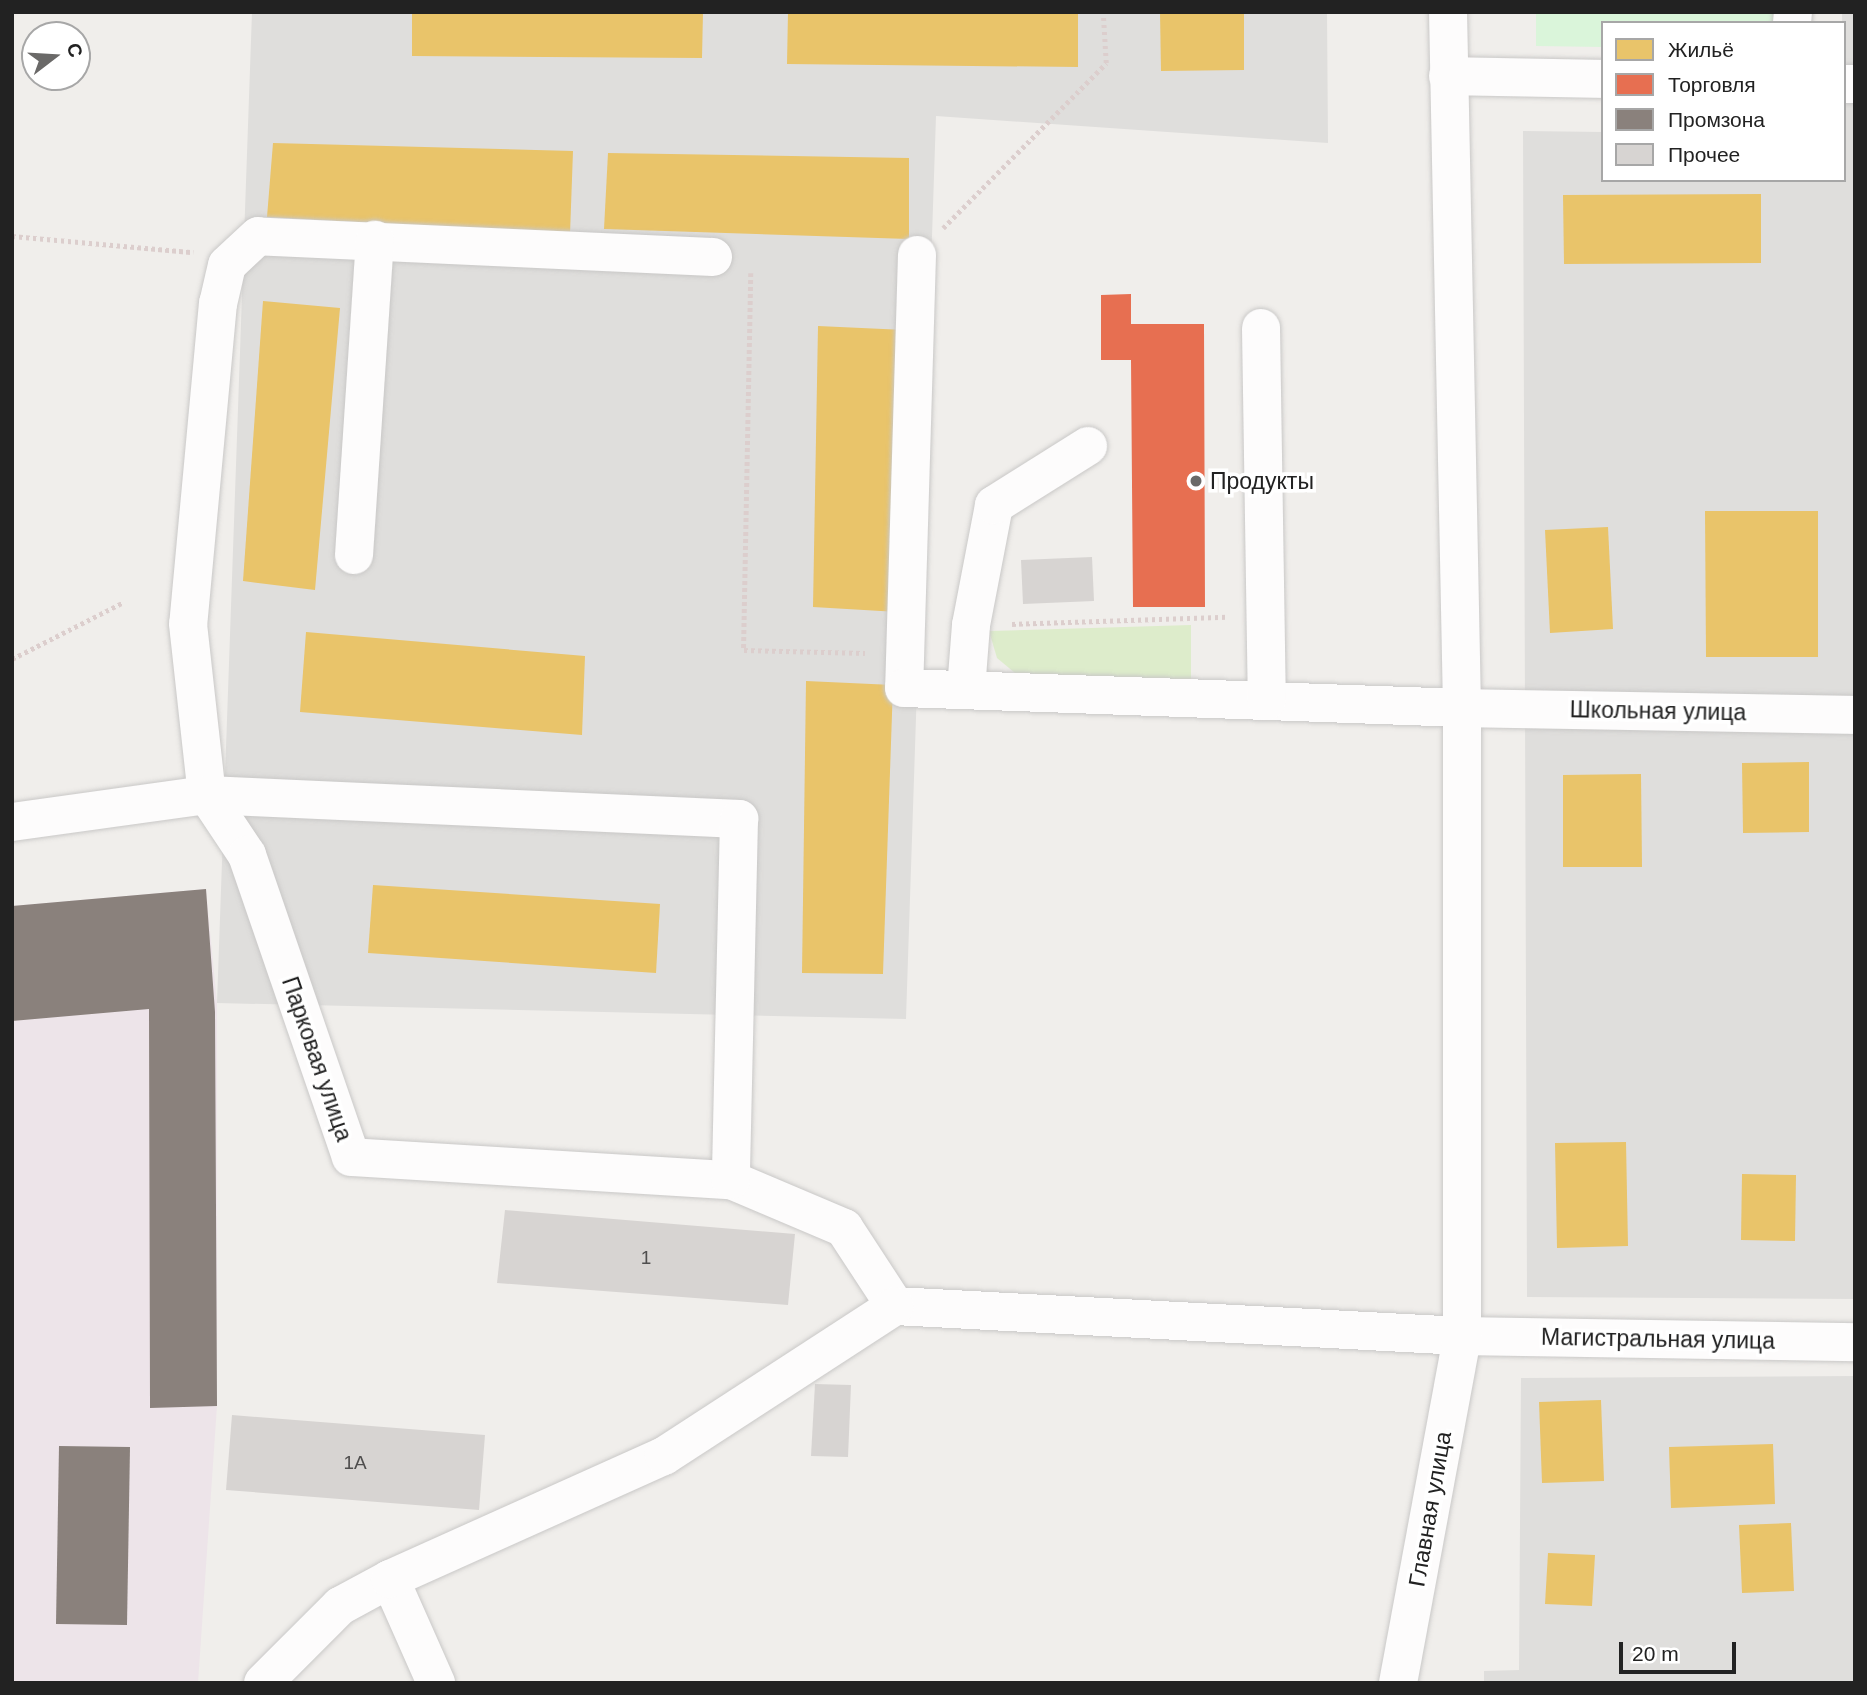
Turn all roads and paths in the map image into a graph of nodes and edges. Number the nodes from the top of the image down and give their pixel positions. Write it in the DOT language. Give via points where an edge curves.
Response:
graph roads {
  1 [pos="1103,12"];
  2 [pos="1448,12"];
  3 [pos="1448,76"];
  4 [pos="1601,79"];
  5 [pos="12,236"];
  6 [pos="375,240"];
  7 [pos="201,252"];
  8 [pos="917,255"];
  9 [pos="713,257"];
  10 [pos="751,262"];
  11 [pos="1261,328"];
  12 [pos="1088,446"];
  13 [pos="354,555"];
  14 [pos="122,603"];
  15 [pos="1266,616"];
  16 [pos="971,625"];
  17 [pos="905,654"];
  18 [pos="12,659"];
  19 [pos="966,690"];
  20 [pos="1267,701"];
  21 [pos="1462,708"];
  22 [pos="1855,715"];
  23 [pos="207,795"];
  24 [pos="12,822"];
  25 [pos="731,1180"];
  26 [pos="895,1306"];
  27 [pos="1462,1336"];
  28 [pos="1855,1342"];
  29 [pos="390,1579"];
  30 [pos="263,1683"];
  31 [pos="436,1683"];
  32 [pos="1398,1683"];
  1 -- 8 [label="path" via="1106,63"];
  2 -- 3 [label="street, Главная улица"];
  3 -- 4 [label="street"];
  3 -- 21 [label="street, Главная улица"];
  5 -- 7 [label="path"];
  6 -- 9 [label="street"];
  6 -- 13 [label="street"];
  6 -- 23 [label="street" via="258,236 227,265 218,303 188,624"];
  8 -- 17 [label="street"];
  10 -- 17 [label="path" via="744,650"];
  11 -- 15 [label="street"];
  12 -- 16 [label="street" via="994,505"];
  14 -- 18 [label="path"];
  15 -- 16 [label="path"];
  15 -- 20 [label="street"];
  16 -- 19 [label="street"];
  17 -- 19 [label="street, Школьная улица" via="904,688"];
  19 -- 20 [label="street, Школьная улица"];
  20 -- 21 [label="street, Школьная улица"];
  21 -- 22 [label="street, Школьная улица"];
  21 -- 27 [label="street, Главная улица"];
  23 -- 24 [label="street"];
  23 -- 25 [label="street, Парковая улица" via="247,855 351,1157"];
  23 -- 25 [label="street" via="739,819"];
  25 -- 26 [label="street" via="844,1228"];
  26 -- 27 [label="street, Магистральная улица"];
  26 -- 29 [label="street" via="664,1456"];
  27 -- 28 [label="street, Магистральная улица"];
  27 -- 32 [label="street, Главная улица"];
  29 -- 30 [label="street" via="340,1606"];
  29 -- 31 [label="street"];
}
